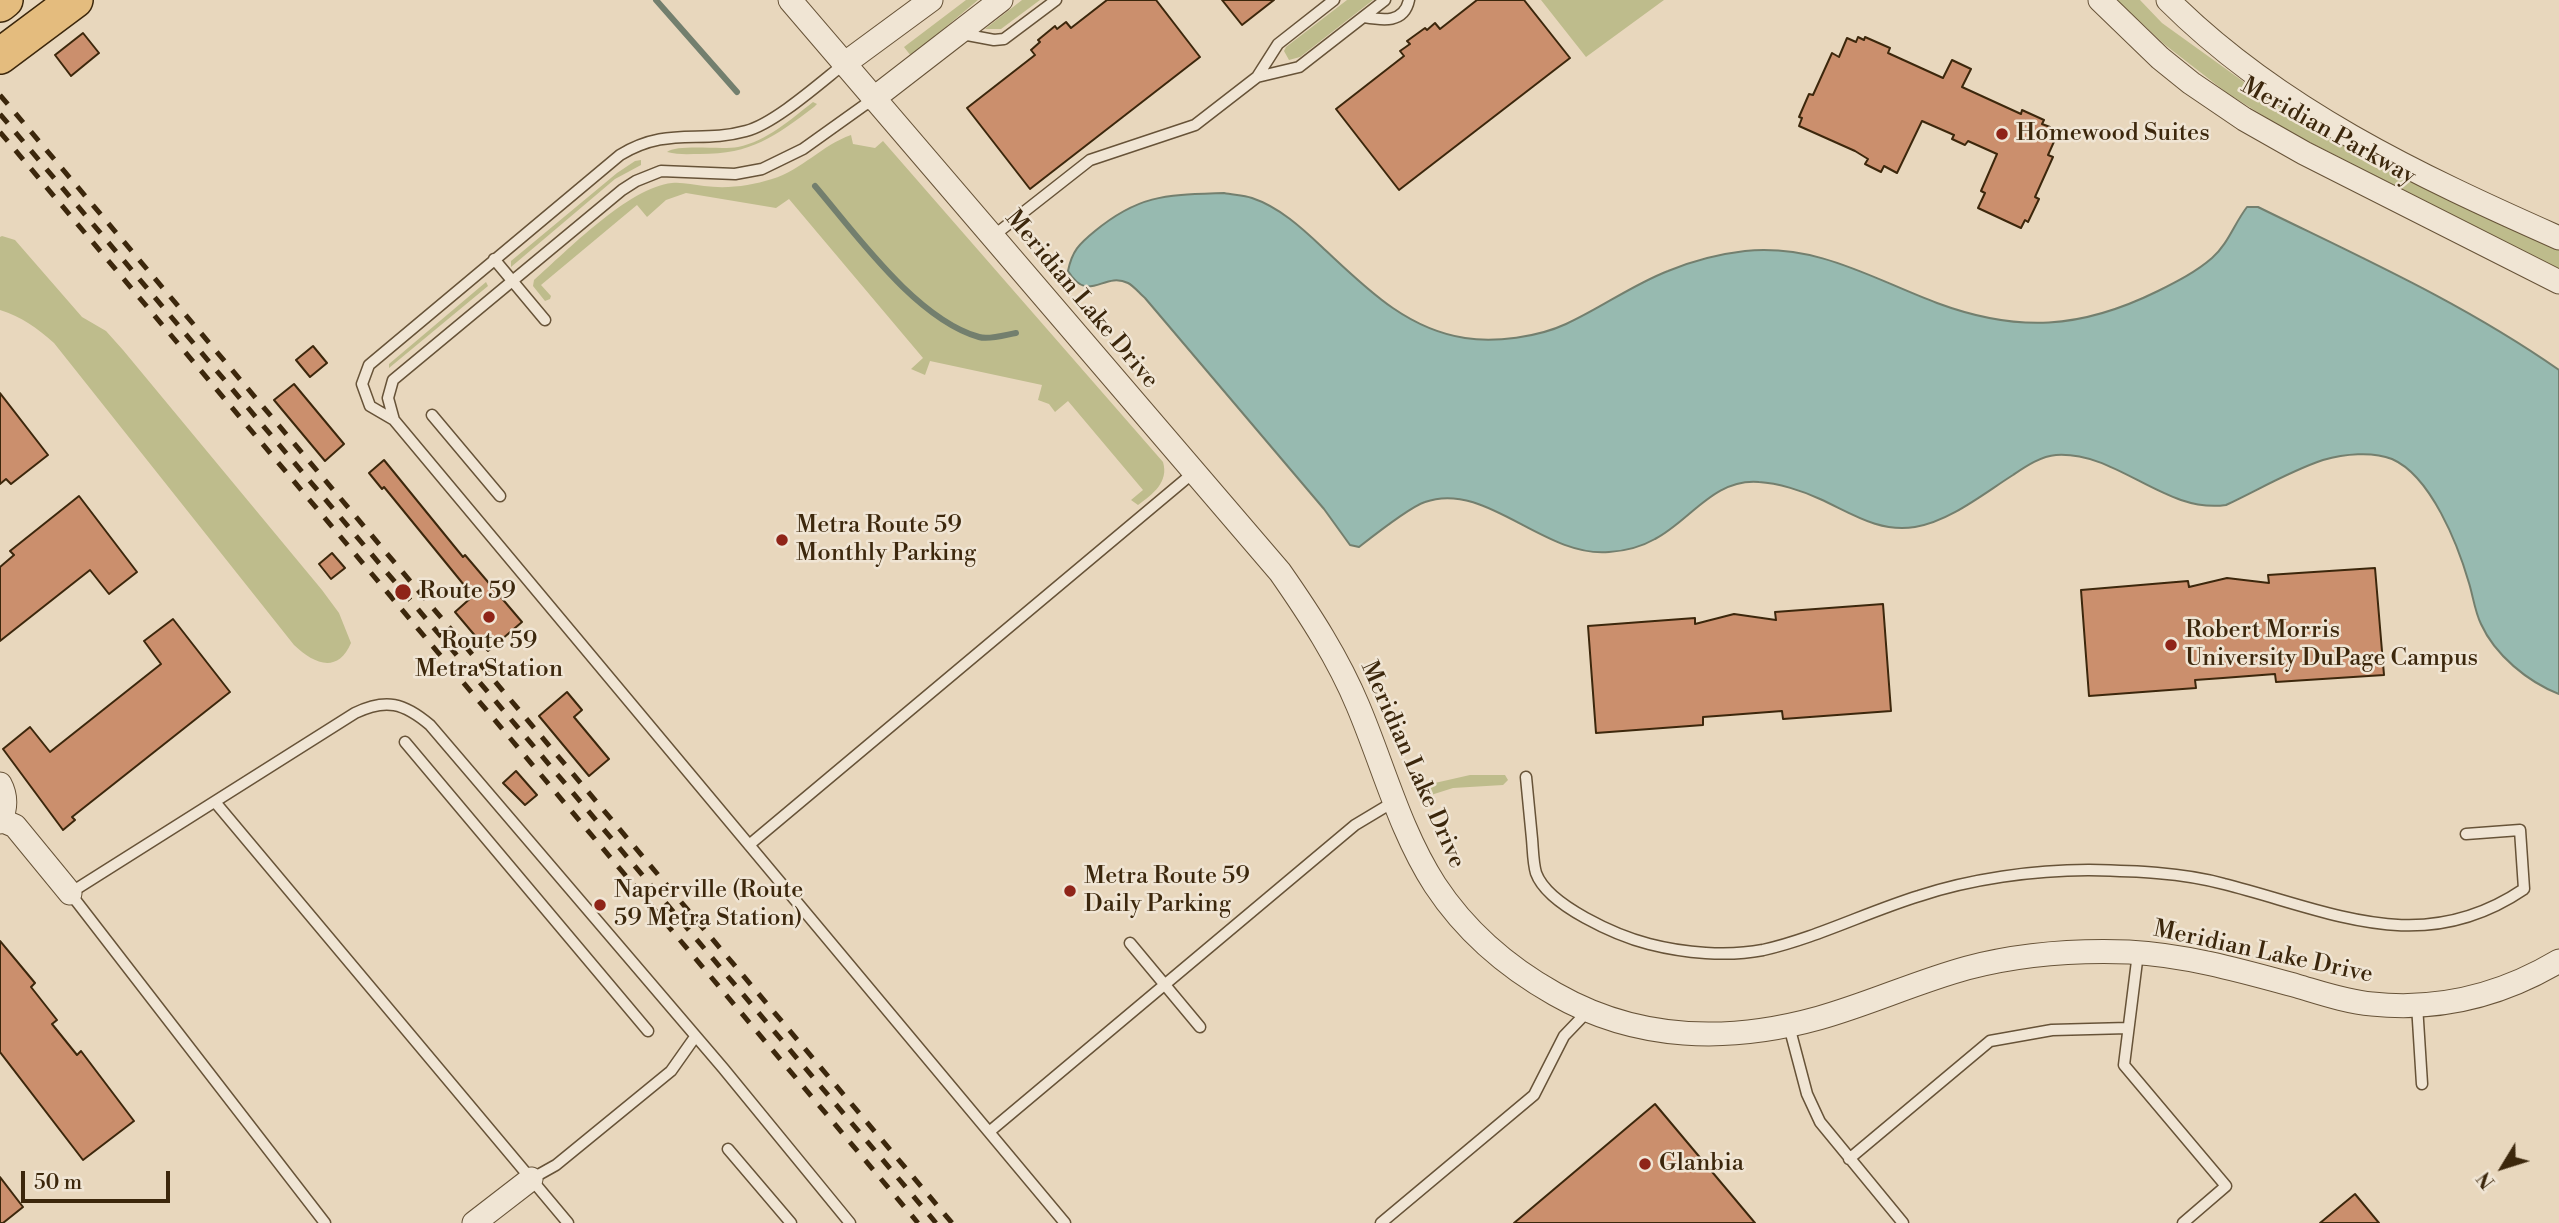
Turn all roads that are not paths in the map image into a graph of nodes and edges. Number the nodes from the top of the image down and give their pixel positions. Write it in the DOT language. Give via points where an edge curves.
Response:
graph roads {
  1 [pos="5,0"];
  2 [pos="75,0"];
  3 [pos="790,0"];
  4 [pos="931,0"];
  5 [pos="1001,0"];
  6 [pos="1056,0"];
  7 [pos="1334,0"];
  8 [pos="1385,0"];
  9 [pos="1409,0"];
  10 [pos="2100,0"];
  11 [pos="2168,0"];
  12 [pos="0,4"];
  13 [pos="1363,17"];
  14 [pos="959,34"];
  15 [pos="0,56"];
  16 [pos="845,64"];
  17 [pos="1257,78"];
  18 [pos="873,99"];
  19 [pos="992,236"];
  20 [pos="2559,238"];
  21 [pos="494,259"];
  22 [pos="513,281"];
  23 [pos="2557,282"];
  24 [pos="545,320"];
  25 [pos="432,415"];
  26 [pos="394,420"];
  27 [pos="1193,473"];
  28 [pos="500,496"];
  29 [pos="405,742"];
  30 [pos="1526,777"];
  31 [pos="0,784"];
  32 [pos="1395,801"];
  33 [pos="215,802"];
  34 [pos="1,821"];
  35 [pos="2466,834"];
  36 [pos="749,845"];
  37 [pos="70,893"];
  38 [pos="1130,943"];
  39 [pos="2138,953"];
  40 [pos="2559,961"];
  41 [pos="1165,985"];
  42 [pos="2417,1005"];
  43 [pos="1587,1012"];
  44 [pos="1789,1026"];
  45 [pos="1200,1027"];
  46 [pos="2128,1028"];
  47 [pos="648,1031"];
  48 [pos="695,1037"];
  49 [pos="2423,1084"];
  50 [pos="989,1132"];
  51 [pos="728,1149"];
  52 [pos="1849,1159"];
  53 [pos="531,1178"];
  54 [pos="325,1223"];
  55 [pos="474,1223"];
  56 [pos="568,1223"];
  57 [pos="791,1223"];
  58 [pos="850,1223"];
  59 [pos="1065,1223"];
  60 [pos="1381,1223"];
  61 [pos="1903,1223"];
  62 [pos="2183,1223"];
  1 -- 12 [label="main road"];
  2 -- 15 [label="main road"];
  3 -- 16 [label="street, Meridian Lake Drive"];
  4 -- 16 [label="street"];
  5 -- 14 [label="street"];
  6 -- 14 [label="lane" via="1004,39"];
  7 -- 17 [label="lane" via="1278,44"];
  8 -- 13 [label="lane"];
  9 -- 13 [label="lane" via="1401,16 1387,20"];
  10 -- 23 [label="street, Meridian Parkway" via="2160,58 2244,119"];
  11 -- 20 [label="street, Meridian Parkway" via="2255,75 2323,121"];
  13 -- 17 [label="lane" via="1299,67"];
  14 -- 18 [label="street"];
  16 -- 18 [label="street, Meridian Lake Drive"];
  16 -- 21 [label="lane" via="750,131 666,137 633,148 606,165"];
  17 -- 19 [label="lane" via="1195,125 1090,160"];
  18 -- 19 [label="street, Meridian Lake Drive"];
  18 -- 22 [label="lane" via="803,149 762,170 735,174 661,171 636,181"];
  19 -- 27 [label="street, Meridian Lake Drive"];
  21 -- 22 [label="lane"];
  21 -- 26 [label="lane" via="369,365 362,384 370,406"];
  22 -- 24 [label="lane"];
  22 -- 26 [label="lane" via="393,380 388,398"];
  25 -- 28 [label="lane"];
  26 -- 36 [label="lane"];
  27 -- 32 [label="street, Meridian Lake Drive" via="1280,572 1334,654"];
  27 -- 36 [label="lane"];
  29 -- 47 [label="lane"];
  30 -- 35 [label="lane" via="1536,873 1552,894 1593,922 1627,937 1705,953 1762,950 1921,895 1974,883 2086,870 2221,883 2378,925 2448,923 2524,889 2519,830"];
  31 -- 34 [label="street" via="5,798"];
  32 -- 41 [label="lane" via="1354,824"];
  32 -- 43 [label="street, Meridian Lake Drive" via="1434,884 1460,918 1513,968"];
  33 -- 37 [label="lane"];
  33 -- 48 [label="lane" via="369,706 383,703 407,709 430,725"];
  33 -- 53 [label="lane"];
  34 -- 37 [label="street" via="15,826"];
  36 -- 50 [label="lane"];
  37 -- 54 [label="lane"];
  38 -- 41 [label="lane"];
  39 -- 42 [label="street, Meridian Lake Drive" via="2209,963 2371,1004"];
  39 -- 44 [label="street, Meridian Lake Drive" via="2066,952 2001,960"];
  39 -- 46 [label="lane"];
  40 -- 42 [label="street, Meridian Lake Drive" via="2485,995"];
  41 -- 45 [label="lane"];
  41 -- 50 [label="lane"];
  42 -- 49 [label="lane"];
  43 -- 44 [label="street, Meridian Lake Drive" via="1679,1034 1739,1034"];
  43 -- 60 [label="lane" via="1564,1036 1534,1095"];
  44 -- 52 [label="lane" via="1813,1110"];
  46 -- 52 [label="lane" via="2052,1030 1990,1041"];
  46 -- 62 [label="lane" via="2124,1065 2226,1186"];
  48 -- 53 [label="lane" via="671,1071 556,1165"];
  48 -- 58 [label="lane"];
  50 -- 59 [label="lane"];
  51 -- 57 [label="lane"];
  52 -- 61 [label="lane"];
  53 -- 55 [label="street"];
  53 -- 56 [label="lane"];
}
